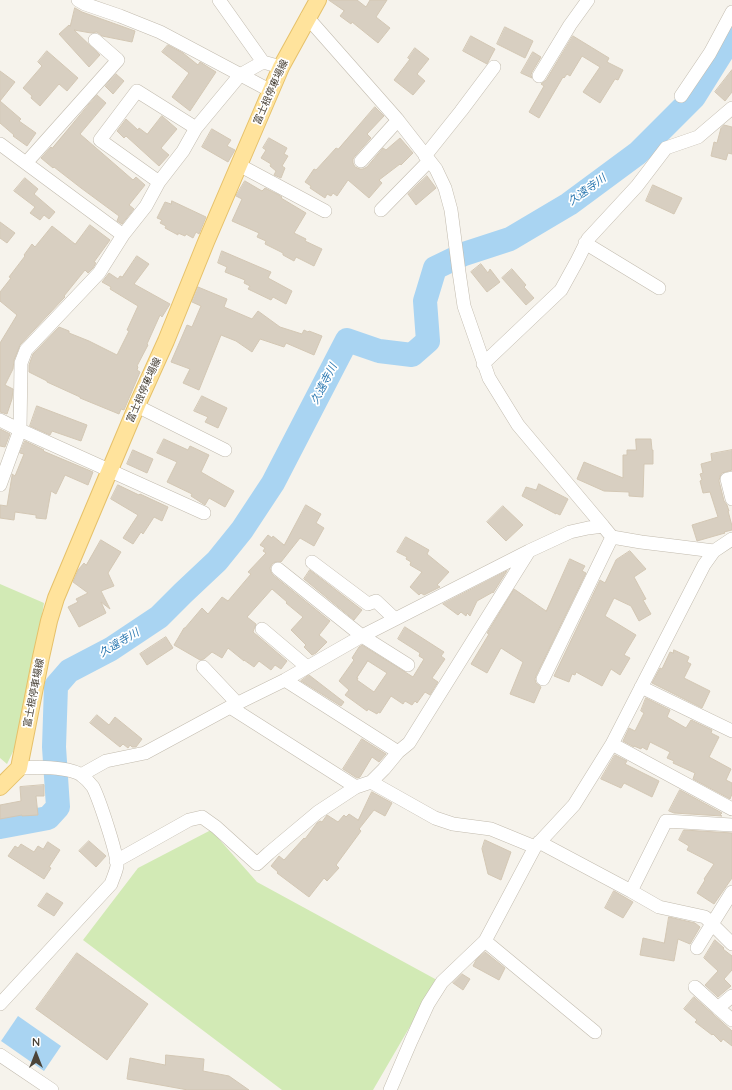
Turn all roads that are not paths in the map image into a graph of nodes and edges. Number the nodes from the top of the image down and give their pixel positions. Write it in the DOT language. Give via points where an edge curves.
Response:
graph roads {
  1 [pos="78,0"];
  2 [pos="219,0"];
  3 [pos="588,0"];
  4 [pos="317,1"];
  5 [pos="732,12"];
  6 [pos="307,17"];
  7 [pos="95,40"];
  8 [pos="263,62"];
  9 [pos="281,67"];
  10 [pos="494,67"];
  11 [pos="240,75"];
  12 [pos="539,76"];
  13 [pos="271,91"];
  14 [pos="681,96"];
  15 [pos="732,108"];
  16 [pos="398,120"];
  17 [pos="196,128"];
  18 [pos="0,144"];
  19 [pos="427,158"];
  20 [pos="361,161"];
  21 [pos="26,163"];
  22 [pos="239,165"];
  23 [pos="159,182"];
  24 [pos="381,210"];
  25 [pos="325,211"];
  26 [pos="123,235"];
  27 [pos="586,244"];
  28 [pos="659,288"];
  29 [pos="483,364"];
  30 [pos="137,406"];
  31 [pos="0,420"];
  32 [pos="20,430"];
  33 [pos="224,450"];
  34 [pos="109,471"];
  35 [pos="732,478"];
  36 [pos="0,485"];
  37 [pos="732,499"];
  38 [pos="204,513"];
  39 [pos="602,526"];
  40 [pos="612,537"];
  41 [pos="732,539"];
  42 [pos="529,551"];
  43 [pos="714,551"];
  44 [pos="312,562"];
  45 [pos="278,570"];
  46 [pos="394,619"];
  47 [pos="262,629"];
  48 [pos="362,636"];
  49 [pos="408,665"];
  50 [pos="203,667"];
  51 [pos="307,667"];
  52 [pos="543,679"];
  53 [pos="285,680"];
  54 [pos="641,687"];
  55 [pos="233,705"];
  56 [pos="732,731"];
  57 [pos="612,744"];
  58 [pos="398,752"];
  59 [pos="27,768"];
  60 [pos="81,775"];
  61 [pos="371,782"];
  62 [pos="0,787"];
  63 [pos="356,787"];
  64 [pos="732,809"];
  65 [pos="732,825"];
  66 [pos="537,845"];
  67 [pos="116,861"];
  68 [pos="632,891"];
  69 [pos="732,892"];
  70 [pos="712,923"];
  71 [pos="484,941"];
  72 [pos="732,944"];
  73 [pos="697,948"];
  74 [pos="695,987"];
  75 [pos="732,996"];
  76 [pos="0,1004"];
  77 [pos="718,1008"];
  78 [pos="732,1020"];
  79 [pos="596,1032"];
  80 [pos="0,1055"];
  81 [pos="52,1090"];
  82 [pos="390,1090"];
  1 -- 11 [label="street" via="160,32"];
  2 -- 8 [label="street"];
  3 -- 12 [label="street"];
  4 -- 6 [label="main road, 富士根停車場線"];
  5 -- 14 [label="street" via="710,53"];
  6 -- 9 [label="main road, 富士根停車場線"];
  6 -- 16 [label="street"];
  7 -- 21 [label="street" via="118,60"];
  8 -- 9 [label="street"];
  8 -- 11 [label="street"];
  9 -- 13 [label="main road, 富士根停車場線"];
  10 -- 19 [label="street"];
  11 -- 13 [label="street"];
  11 -- 17 [label="street"];
  13 -- 22 [label="main road, 富士根停車場線"];
  15 -- 27 [label="street" via="698,137 666,148 637,186"];
  16 -- 19 [label="street"];
  16 -- 20 [label="street"];
  17 -- 23 [label="street" via="183,151"];
  17 -- 23 [label="street" via="137,91 100,140"];
  18 -- 21 [label="street"];
  19 -- 24 [label="street"];
  19 -- 29 [label="street" via="436,170 451,210 464,306"];
  21 -- 26 [label="street"];
  22 -- 25 [label="street"];
  22 -- 30 [label="main road, 富士根停車場線"];
  23 -- 26 [label="street" via="146,206"];
  26 -- 32 [label="street" via="99,273 26,350 21,363"];
  27 -- 28 [label="street"];
  27 -- 29 [label="street" via="560,290"];
  29 -- 39 [label="street" via="488,378 518,425"];
  30 -- 33 [label="street"];
  30 -- 34 [label="main road, 富士根停車場線"];
  31 -- 32 [label="street"];
  32 -- 34 [label="street"];
  32 -- 36 [label="street"];
  34 -- 38 [label="street"];
  34 -- 59 [label="main road, 富士根停車場線" via="50,615 41,657"];
  35 -- 37 [label="street" via="727,479"];
  39 -- 40 [label="street"];
  39 -- 42 [label="street" via="570,532"];
  40 -- 43 [label="street"];
  40 -- 52 [label="street"];
  41 -- 43 [label="street"];
  42 -- 46 [label="street"];
  42 -- 58 [label="street" via="409,742"];
  43 -- 54 [label="street" via="704,565"];
  44 -- 46 [label="street" via="368,604 376,601"];
  45 -- 48 [label="street"];
  46 -- 48 [label="street"];
  47 -- 51 [label="street"];
  48 -- 49 [label="street"];
  48 -- 51 [label="street"];
  50 -- 55 [label="street"];
  51 -- 53 [label="street"];
  53 -- 55 [label="street"];
  53 -- 58 [label="street"];
  54 -- 56 [label="street"];
  54 -- 57 [label="street"];
  55 -- 60 [label="street" via="145,753 106,761"];
  55 -- 63 [label="street"];
  57 -- 64 [label="street"];
  57 -- 66 [label="street" via="574,805"];
  58 -- 61 [label="street"];
  59 -- 60 [label="street" via="66,769"];
  59 -- 62 [label="main road"];
  60 -- 67 [label="street" via="92,786 101,807"];
  61 -- 63 [label="street"];
  61 -- 66 [label="street" via="435,818 453,824 491,829"];
  63 -- 67 [label="street" via="318,812 257,864 202,817 189,820"];
  65 -- 68 [label="street" via="666,821"];
  66 -- 68 [label="street"];
  66 -- 71 [label="street"];
  67 -- 76 [label="street" via="117,866 111,884"];
  68 -- 70 [label="street" via="660,907 706,917"];
  69 -- 70 [label="street"];
  70 -- 72 [label="street"];
  70 -- 73 [label="street"];
  71 -- 79 [label="street"];
  71 -- 82 [label="street" via="442,982 428,1004"];
  74 -- 77 [label="street"];
  75 -- 77 [label="street"];
  77 -- 78 [label="street"];
  80 -- 81 [label="street"];
}
